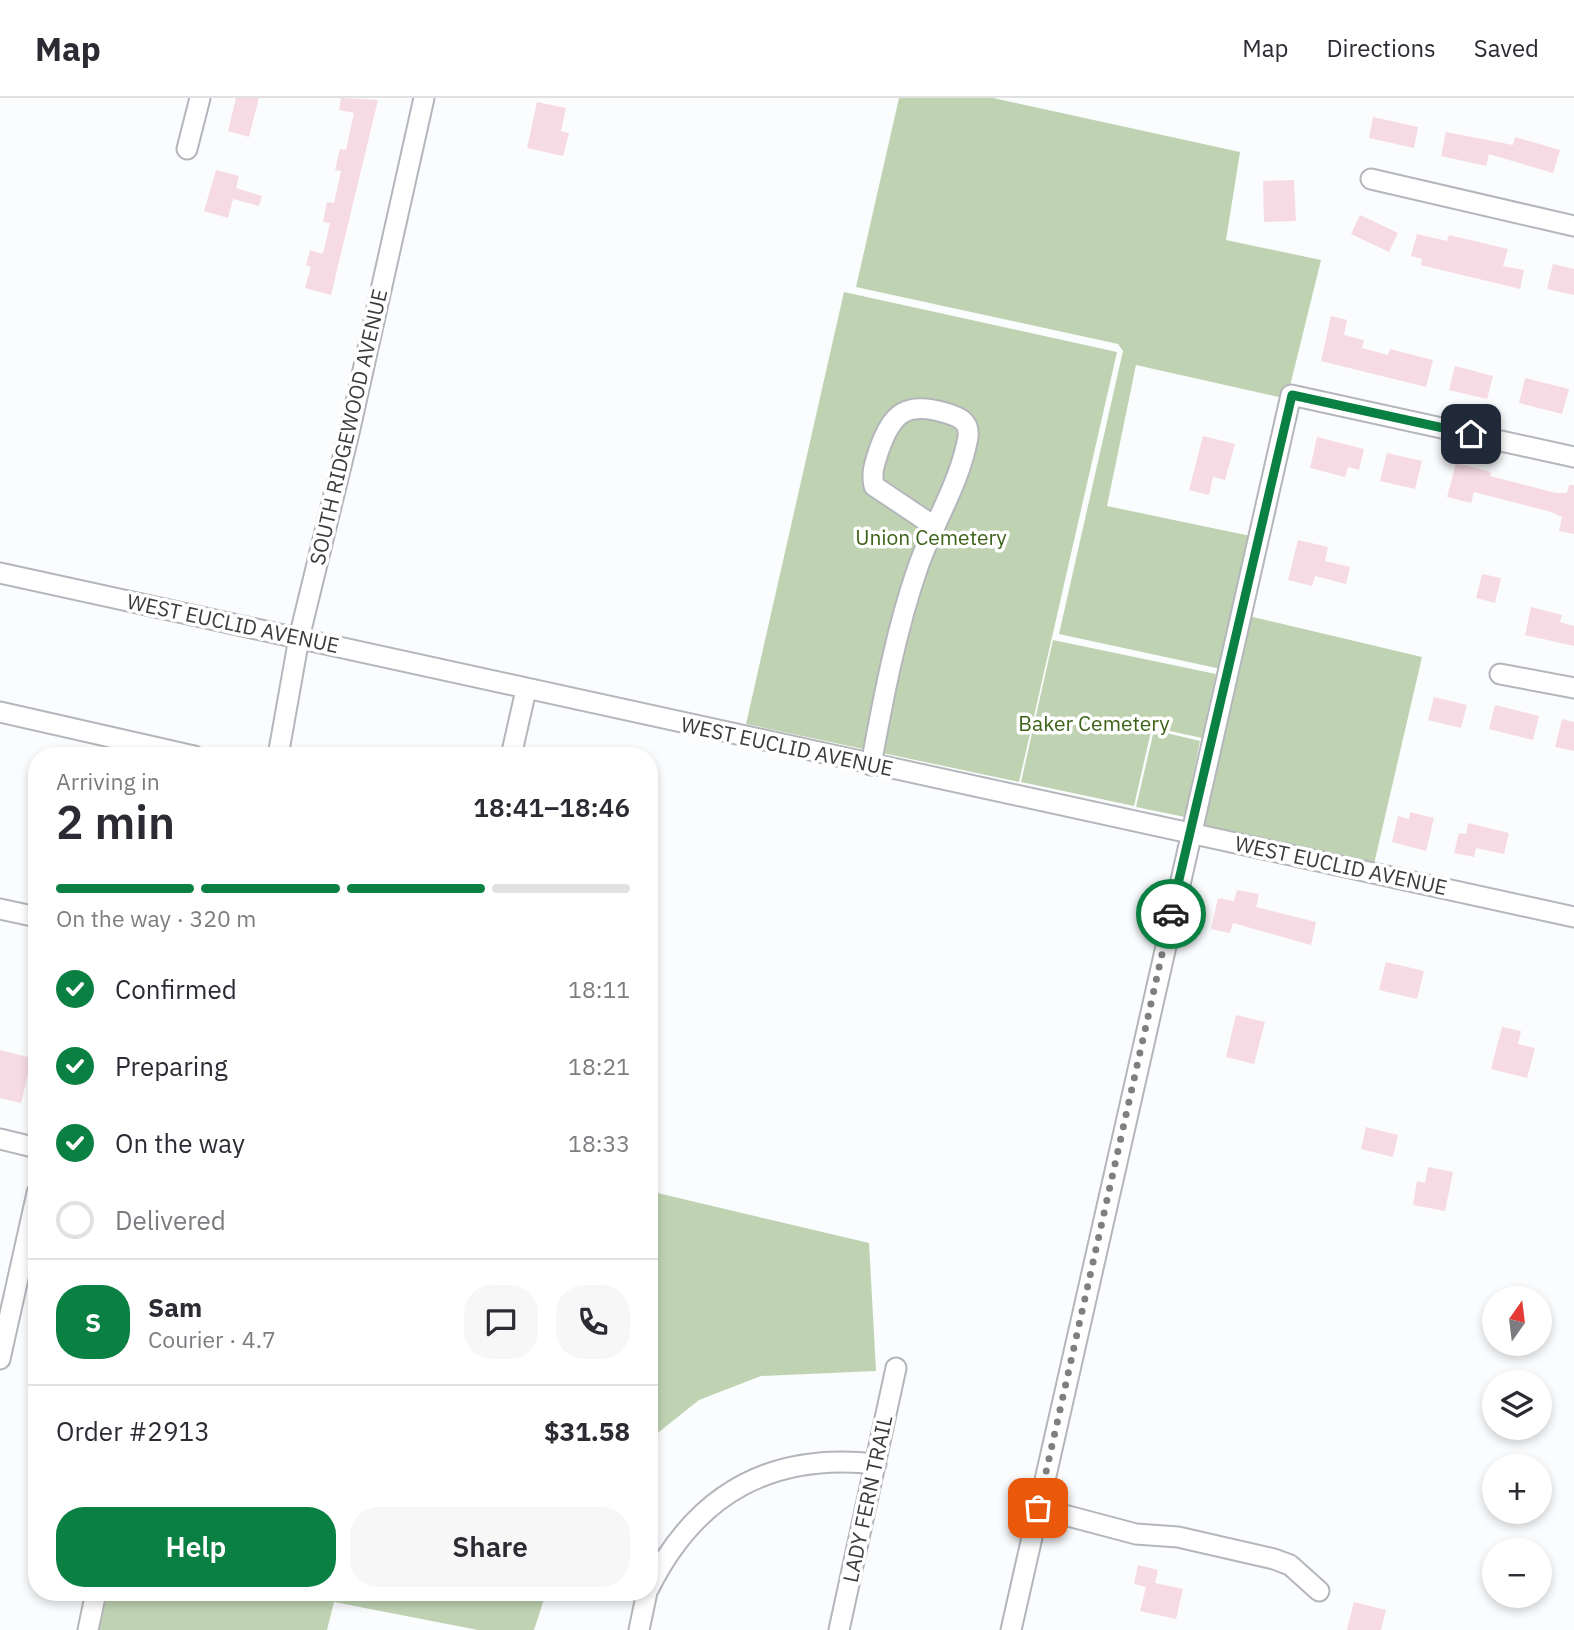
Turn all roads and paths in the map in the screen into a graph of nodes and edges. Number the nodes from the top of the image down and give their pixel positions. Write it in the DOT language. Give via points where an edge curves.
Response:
graph roads {
  1 [pos="200,98"];
  2 [pos="424,98"];
  3 [pos="187,149"];
  4 [pos="1371,179"];
  5 [pos="1574,226"];
  6 [pos="1574,457"];
  7 [pos="934,526"];
  8 [pos="0,573"];
  9 [pos="299,638"];
  10 [pos="1500,674"];
  11 [pos="1574,688"];
  12 [pos="526,690"];
  13 [pos="0,712"];
  14 [pos="154,747"];
  15 [pos="280,747"];
  16 [pos="513,747"];
  17 [pos="871,765"];
  18 [pos="1190,832"];
  19 [pos="0,909"];
  20 [pos="28,915"];
  21 [pos="1574,917"];
  22 [pos="0,1139"];
  23 [pos="28,1146"];
  24 [pos="28,1233"];
  25 [pos="0,1359"];
  26 [pos="896,1368"];
  27 [pos="876,1464"];
  28 [pos="1038,1508"];
  29 [pos="658,1574"];
  30 [pos="1319,1591"];
  31 [pos="94,1601"];
  32 [pos="646,1601"];
  33 [pos="88,1630"];
  34 [pos="639,1630"];
  35 [pos="839,1630"];
  36 [pos="1011,1630"];
  1 -- 3 [label="street"];
  2 -- 9 [label="street, SOUTH RIDGEWOOD AVENUE"];
  4 -- 5 [label="street"];
  6 -- 18 [label="street" via="1292,395"];
  7 -- 7 [label="street" via="948,499 968,435 966,423 931,408 913,408 888,426 871,473 874,486"];
  7 -- 17 [label="street" via="916,571"];
  8 -- 9 [label="street, WEST EUCLID AVENUE"];
  9 -- 12 [label="street, WEST EUCLID AVENUE"];
  9 -- 15 [label="street, SOUTH RIDGEWOOD AVENUE"];
  10 -- 11 [label="street"];
  12 -- 16 [label="street"];
  12 -- 17 [label="street, WEST EUCLID AVENUE"];
  13 -- 14 [label="street"];
  17 -- 18 [label="street, WEST EUCLID AVENUE"];
  18 -- 21 [label="street, WEST EUCLID AVENUE"];
  18 -- 28 [label="street"];
  19 -- 20 [label="street"];
  22 -- 23 [label="street"];
  24 -- 25 [label="street"];
  26 -- 27 [label="street, LADY FERN TRAIL"];
  27 -- 29 [label="street" via="818,1460 735,1488 681,1536"];
  27 -- 35 [label="street, LADY FERN TRAIL"];
  28 -- 30 [label="street" via="1136,1534 1178,1537 1274,1559 1290,1565"];
  28 -- 36 [label="street"];
  31 -- 33 [label="street"];
  32 -- 34 [label="street"];
}
